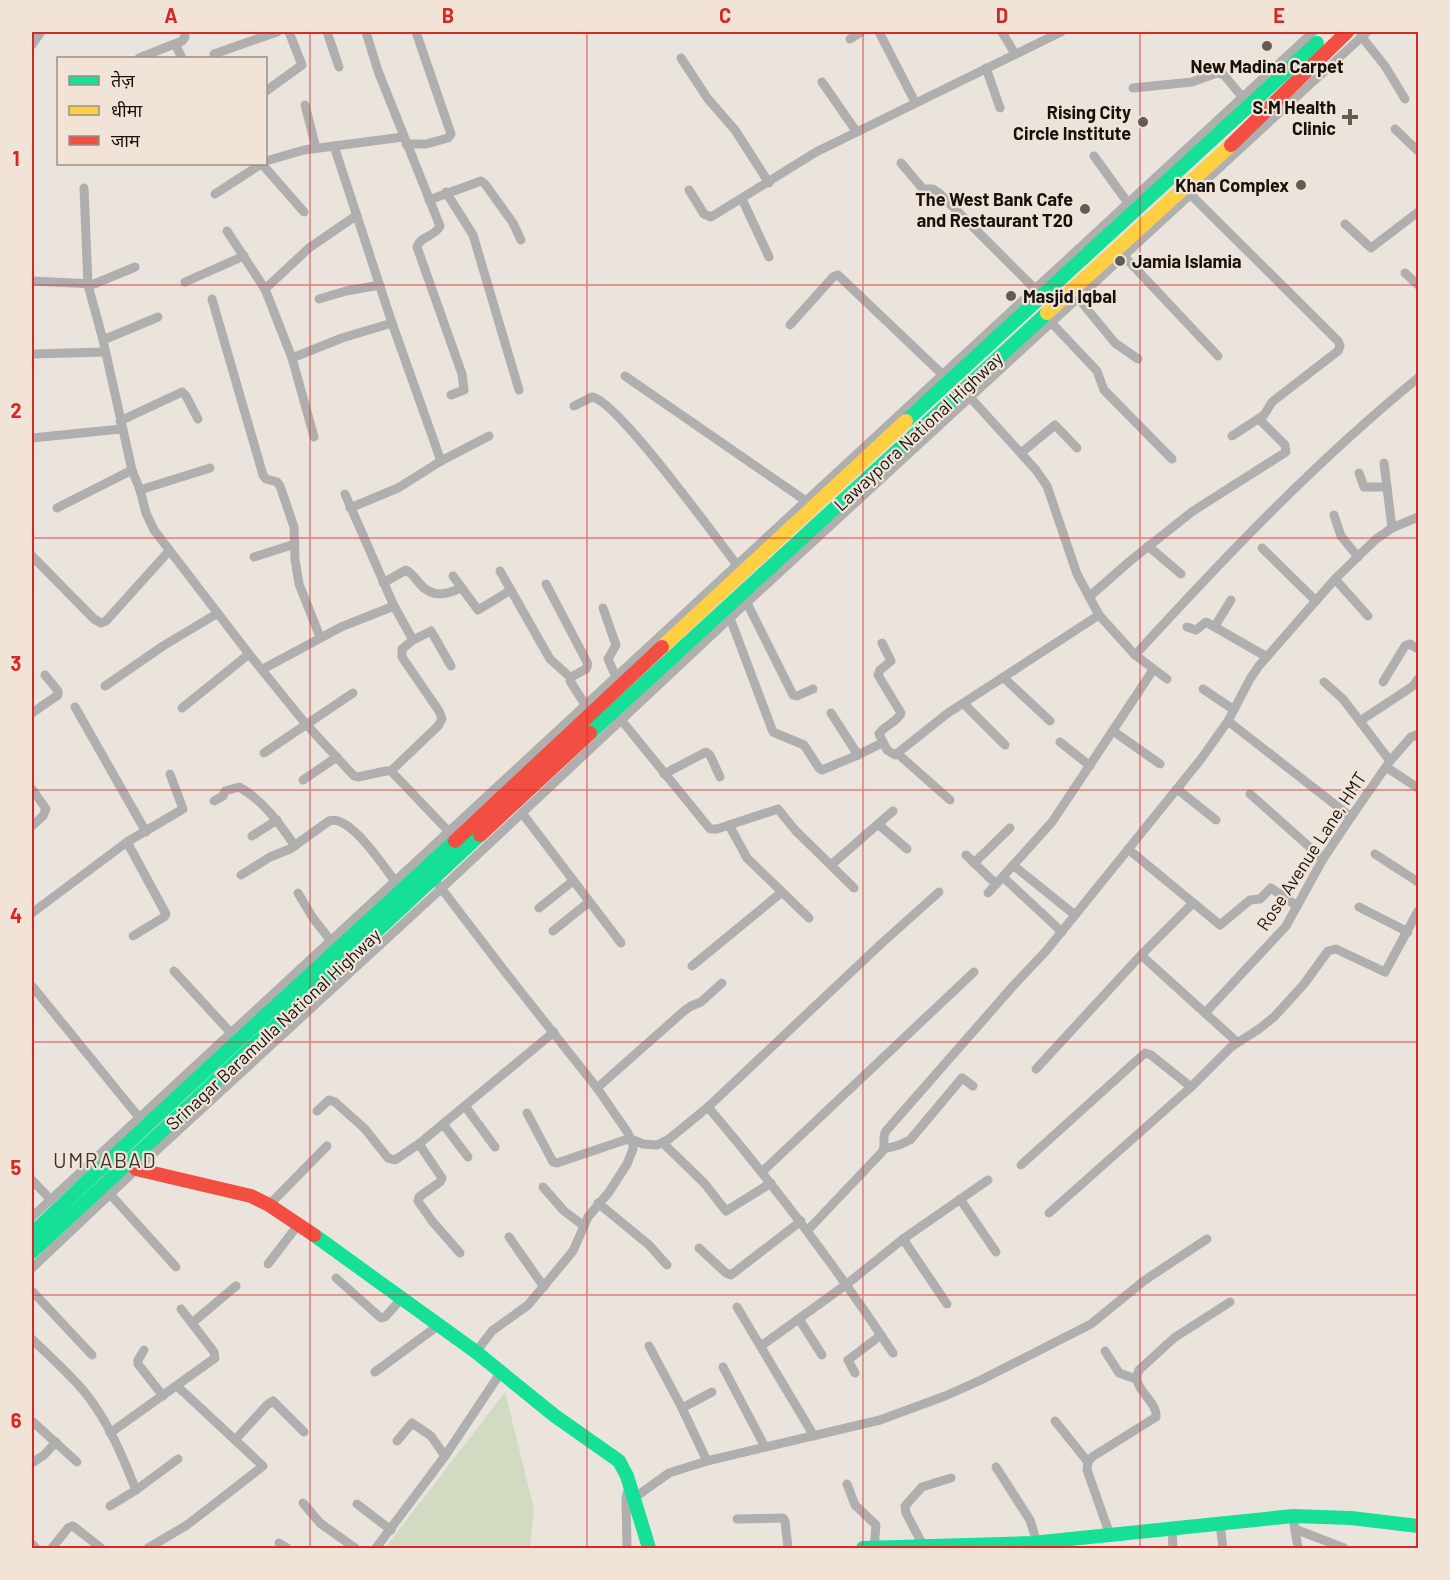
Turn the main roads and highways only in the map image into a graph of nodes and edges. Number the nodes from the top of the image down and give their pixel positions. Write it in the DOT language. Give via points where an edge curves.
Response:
graph roads {
  1 [pos="1329,32"];
  2 [pos="1347,32"];
  3 [pos="743,566"];
  4 [pos="759,577"];
  5 [pos="618,716"];
  6 [pos="136,1169"];
  7 [pos="32,1234"];
  8 [pos="32,1252"];
  9 [pos="1419,1526"];
  10 [pos="971,1547"];
  11 [pos="649,1548"];
  12 [pos="864,1548"];
  13 [pos="874,1548"];
  14 [pos="914,1548"];
  1 -- 3 [label="main road"];
  2 -- 4 [label="main road, Lawaypora National Highway" via="1188,191 967,394"];
  3 -- 4 [label="main road"];
  3 -- 7 [label="main road" via="452,835 325,962 142,1122"];
  4 -- 5 [label="main road, Lawaypora National Highway"];
  5 -- 8 [label="main road, Srinagar Baramulla National Highway" via="488,829 438,884"];
  6 -- 11 [label="main road" via="242,1194 269,1205 439,1325 619,1461"];
  9 -- 10 [label="main road" via="1351,1518 1220,1524"];
  10 -- 14 [label="main road"];
  12 -- 13 [label="main road"];
  13 -- 14 [label="main road"];
}
